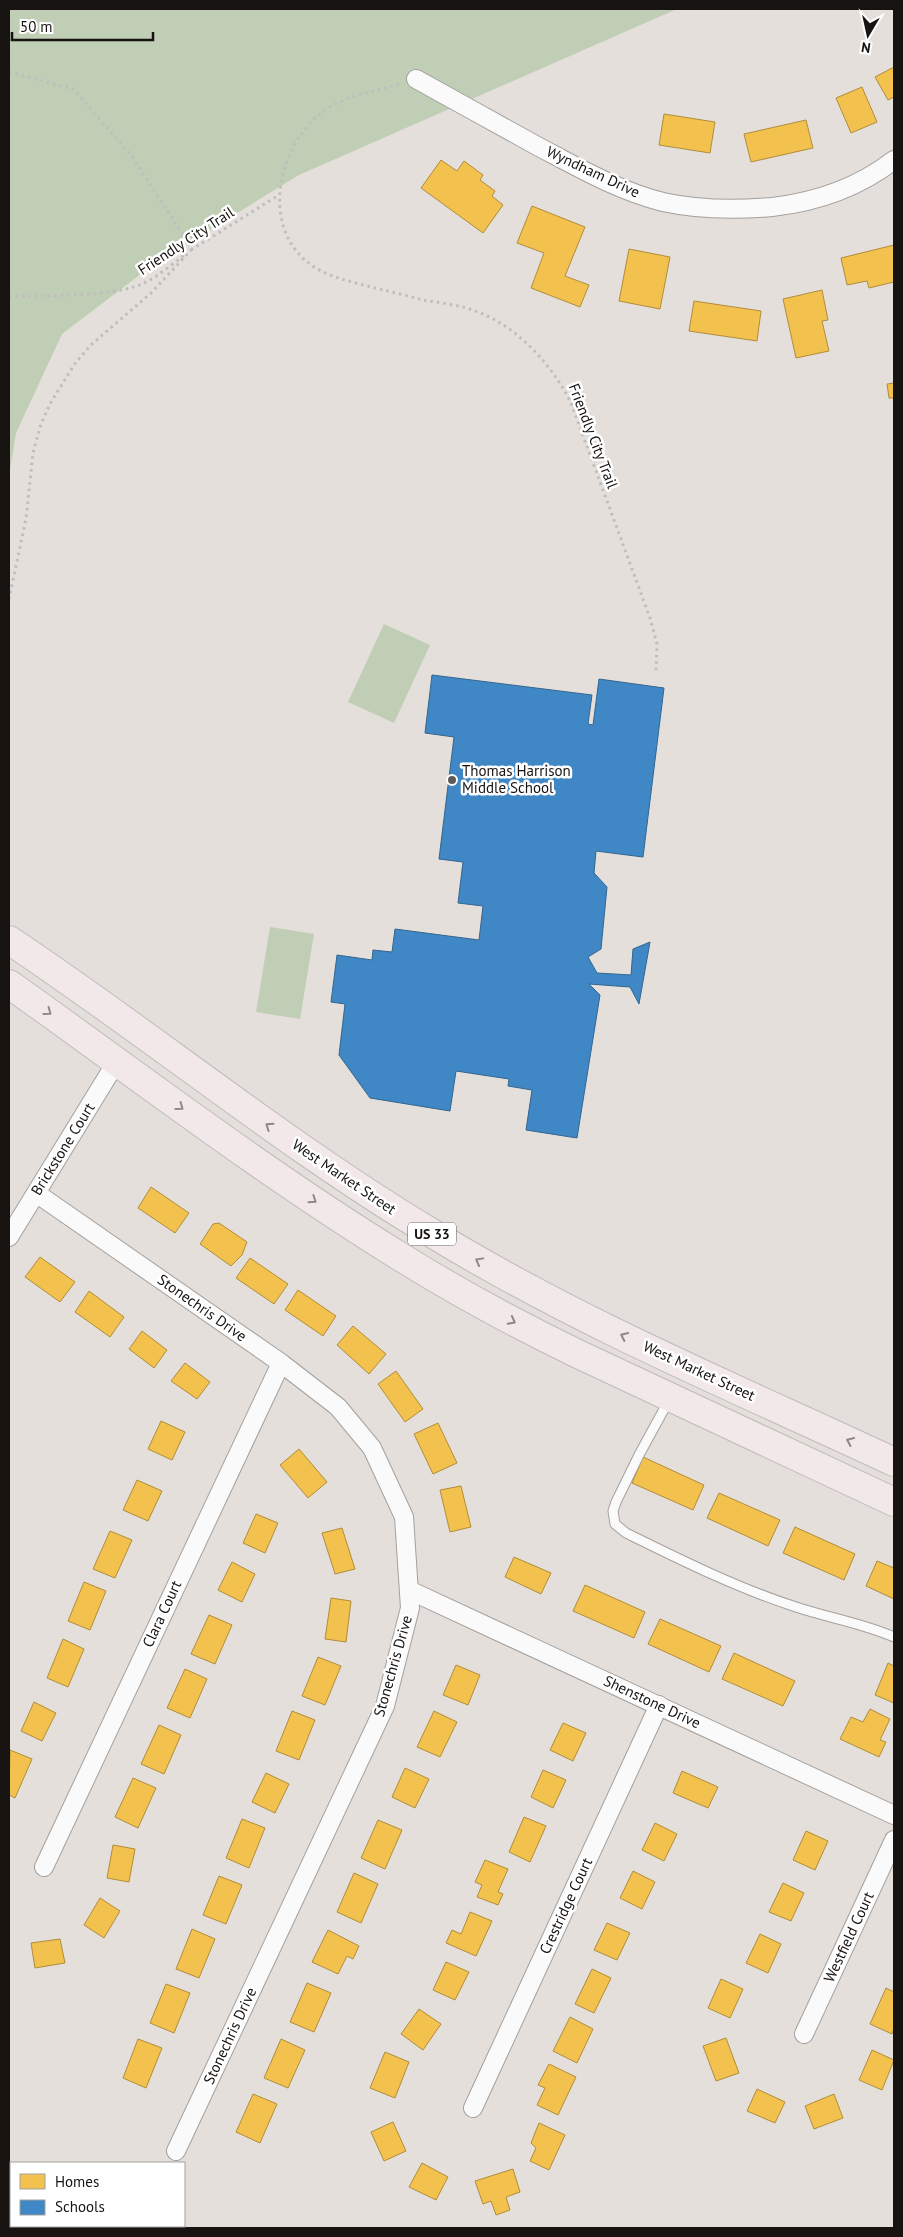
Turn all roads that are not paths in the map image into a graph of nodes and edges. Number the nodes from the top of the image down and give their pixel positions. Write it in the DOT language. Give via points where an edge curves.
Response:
graph roads {
  1 [pos="416,79"];
  2 [pos="894,160"];
  3 [pos="9,940"];
  4 [pos="9,984"];
  5 [pos="117,1061"];
  6 [pos="36,1193"];
  7 [pos="9,1237"];
  8 [pos="280,1363"];
  9 [pos="670,1398"];
  10 [pos="894,1462"];
  11 [pos="894,1502"];
  12 [pos="409,1590"];
  13 [pos="894,1637"];
  14 [pos="659,1705"];
  15 [pos="894,1814"];
  16 [pos="894,1840"];
  17 [pos="44,1867"];
  18 [pos="804,2034"];
  19 [pos="472,2108"];
  20 [pos="176,2151"];
  1 -- 2 [label="street, Wyndham Drive" via="608,183 663,202 724,209 792,205 850,186"];
  10 -- 3 [label="main road, West Market Street / US 33, one-way" via="581,1316 445,1241 306,1152"];
  4 -- 5 [label="main road, US 33, one-way"];
  5 -- 6 [label="street, Brickstone Court"];
  5 -- 9 [label="main road, US 33, one-way" via="249,1156 395,1254 527,1329"];
  6 -- 7 [label="street, Brickstone Court"];
  6 -- 8 [label="street, Stonechris Drive"];
  8 -- 12 [label="street, Stonechris Drive" via="338,1407 372,1448 404,1517"];
  8 -- 17 [label="street, Clara Court"];
  9 -- 11 [label="main road, US 33"];
  9 -- 13 [label="lane" via="616,1502 613,1511 615,1524 626,1533 742,1587"];
  12 -- 14 [label="street, Shenstone Drive"];
  12 -- 20 [label="street, Stonechris Drive" via="410,1608 384,1706"];
  14 -- 15 [label="street, Shenstone Drive"];
  14 -- 19 [label="street, Crestridge Court"];
  16 -- 18 [label="street, Westfield Court"];
}
